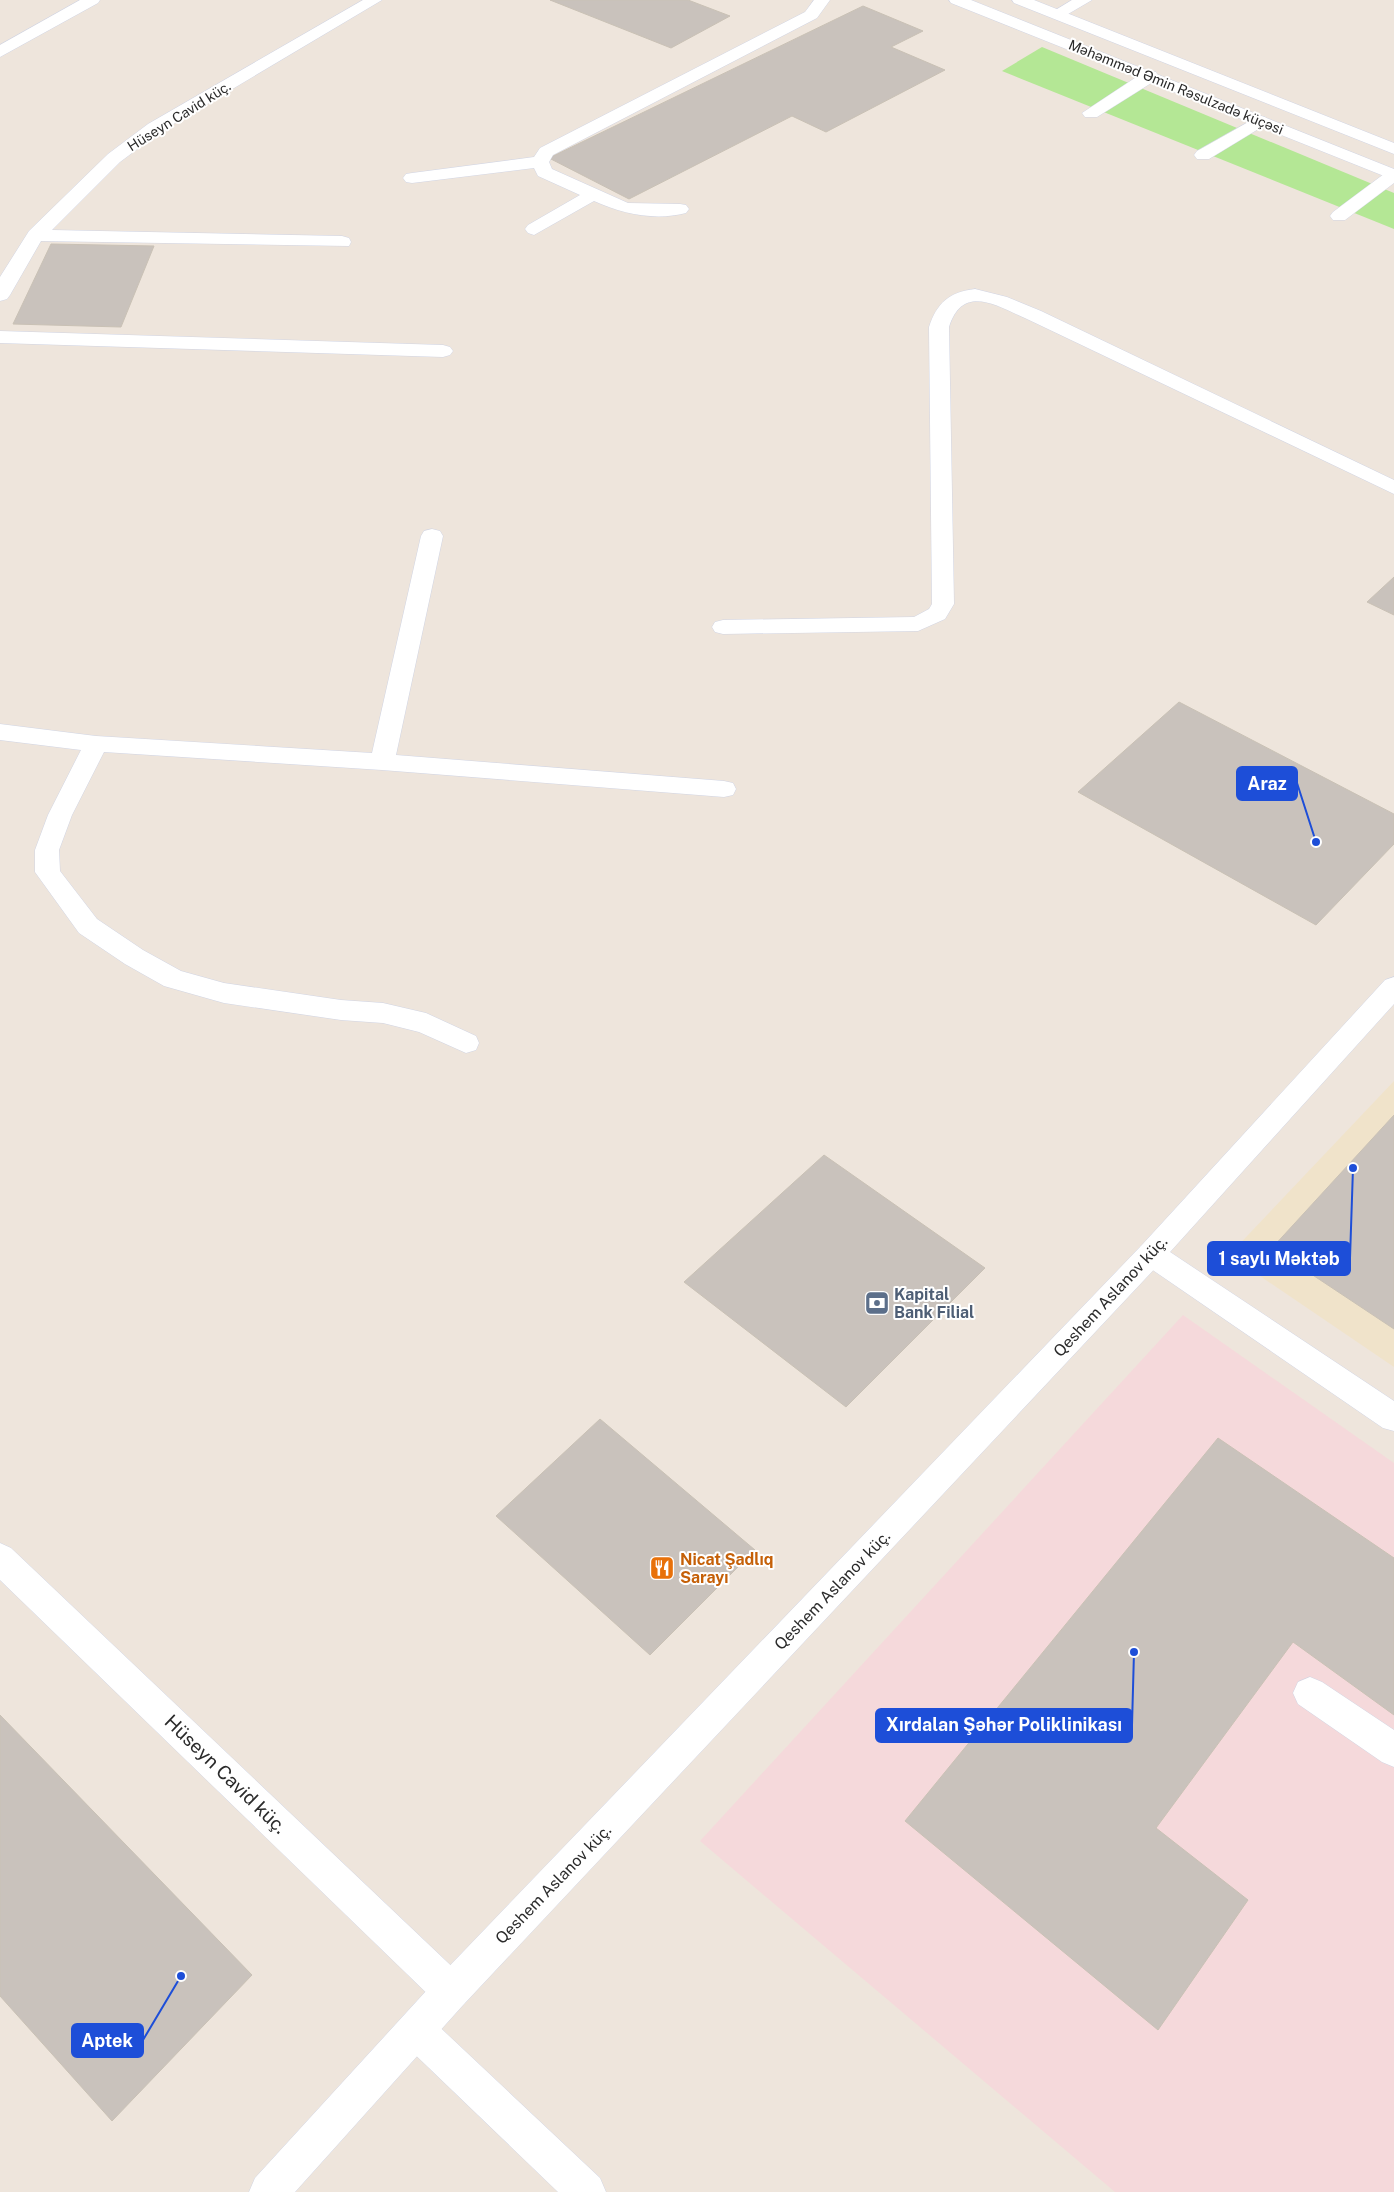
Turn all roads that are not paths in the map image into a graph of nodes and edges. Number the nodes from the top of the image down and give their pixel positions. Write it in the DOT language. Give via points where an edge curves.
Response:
graph roads {
  1 [pos="92,0"];
  2 [pos="374,0"];
  3 [pos="822,0"];
  4 [pos="957,0"];
  5 [pos="1020,0"];
  6 [pos="1084,0"];
  7 [pos="1057,14"];
  8 [pos="0,52"];
  9 [pos="1150,76"];
  10 [pos="1091,113"];
  11 [pos="1258,120"];
  12 [pos="1394,149"];
  13 [pos="1204,156"];
  14 [pos="540,162"];
  15 [pos="1394,175"];
  16 [pos="412,178"];
  17 [pos="594,194"];
  18 [pos="680,209"];
  19 [pos="1339,216"];
  20 [pos="534,229"];
  21 [pos="36,235"];
  22 [pos="342,242"];
  23 [pos="0,295"];
  24 [pos="0,337"];
  25 [pos="443,351"];
  26 [pos="1394,488"];
  27 [pos="432,536"];
  28 [pos="723,627"];
  29 [pos="0,732"];
  30 [pos="96,744"];
  31 [pos="382,762"];
  32 [pos="724,789"];
  33 [pos="1394,987"];
  34 [pos="466,1043"];
  35 [pos="1151,1254"];
  36 [pos="1394,1418"];
  37 [pos="0,1558"];
  38 [pos="1310,1693"];
  39 [pos="1394,1750"];
  40 [pos="451,1991"];
  41 [pos="417,2031"];
  42 [pos="269,2192"];
  43 [pos="586,2192"];
  1 -- 8 [label="street"];
  2 -- 21 [label="street, Hüseyn Cavid küç." via="154,128 114,158"];
  3 -- 14 [label="street" via="811,15 546,152"];
  4 -- 9 [label="street, Məhəmməd Əmin Rəsulzadə küçəsi"];
  5 -- 7 [label="street, Məhəmməd Əmin Rəsulzadə küçəsi"];
  6 -- 7 [label="street"];
  7 -- 12 [label="street, Məhəmməd Əmin Rəsulzadə küçəsi"];
  9 -- 10 [label="street"];
  9 -- 11 [label="street, Məhəmməd Əmin Rəsulzadə küçəsi"];
  11 -- 13 [label="street"];
  11 -- 15 [label="street, Məhəmməd Əmin Rəsulzadə küçəsi"];
  14 -- 16 [label="street"];
  14 -- 17 [label="street" via="544,172"];
  15 -- 19 [label="street"];
  17 -- 18 [label="street" via="624,208"];
  17 -- 20 [label="street"];
  21 -- 22 [label="street"];
  21 -- 23 [label="street, Hüseyn Cavid küç."];
  24 -- 25 [label="street"];
  26 -- 28 [label="street" via="998,300 975,295 955,299 945,308 939,327 943,604 937,614 918,624"];
  27 -- 31 [label="street"];
  29 -- 30 [label="street"];
  30 -- 31 [label="street"];
  30 -- 34 [label="street" via="60,815 47,850 48,872 88,926 173,979 224,993 383,1013 426,1023"];
  31 -- 32 [label="street"];
  33 -- 35 [label="street, Qeshem Aslanov küç."];
  35 -- 36 [label="street"];
  35 -- 40 [label="street, Qeshem Aslanov küç."];
  37 -- 40 [label="street, Hüseyn Cavid küç."];
  38 -- 39 [label="street"];
  40 -- 41 [label="street, Qeshem Aslanov küç."];
  41 -- 42 [label="street, Qeshem Aslanov küç."];
  41 -- 43 [label="street"];
}
